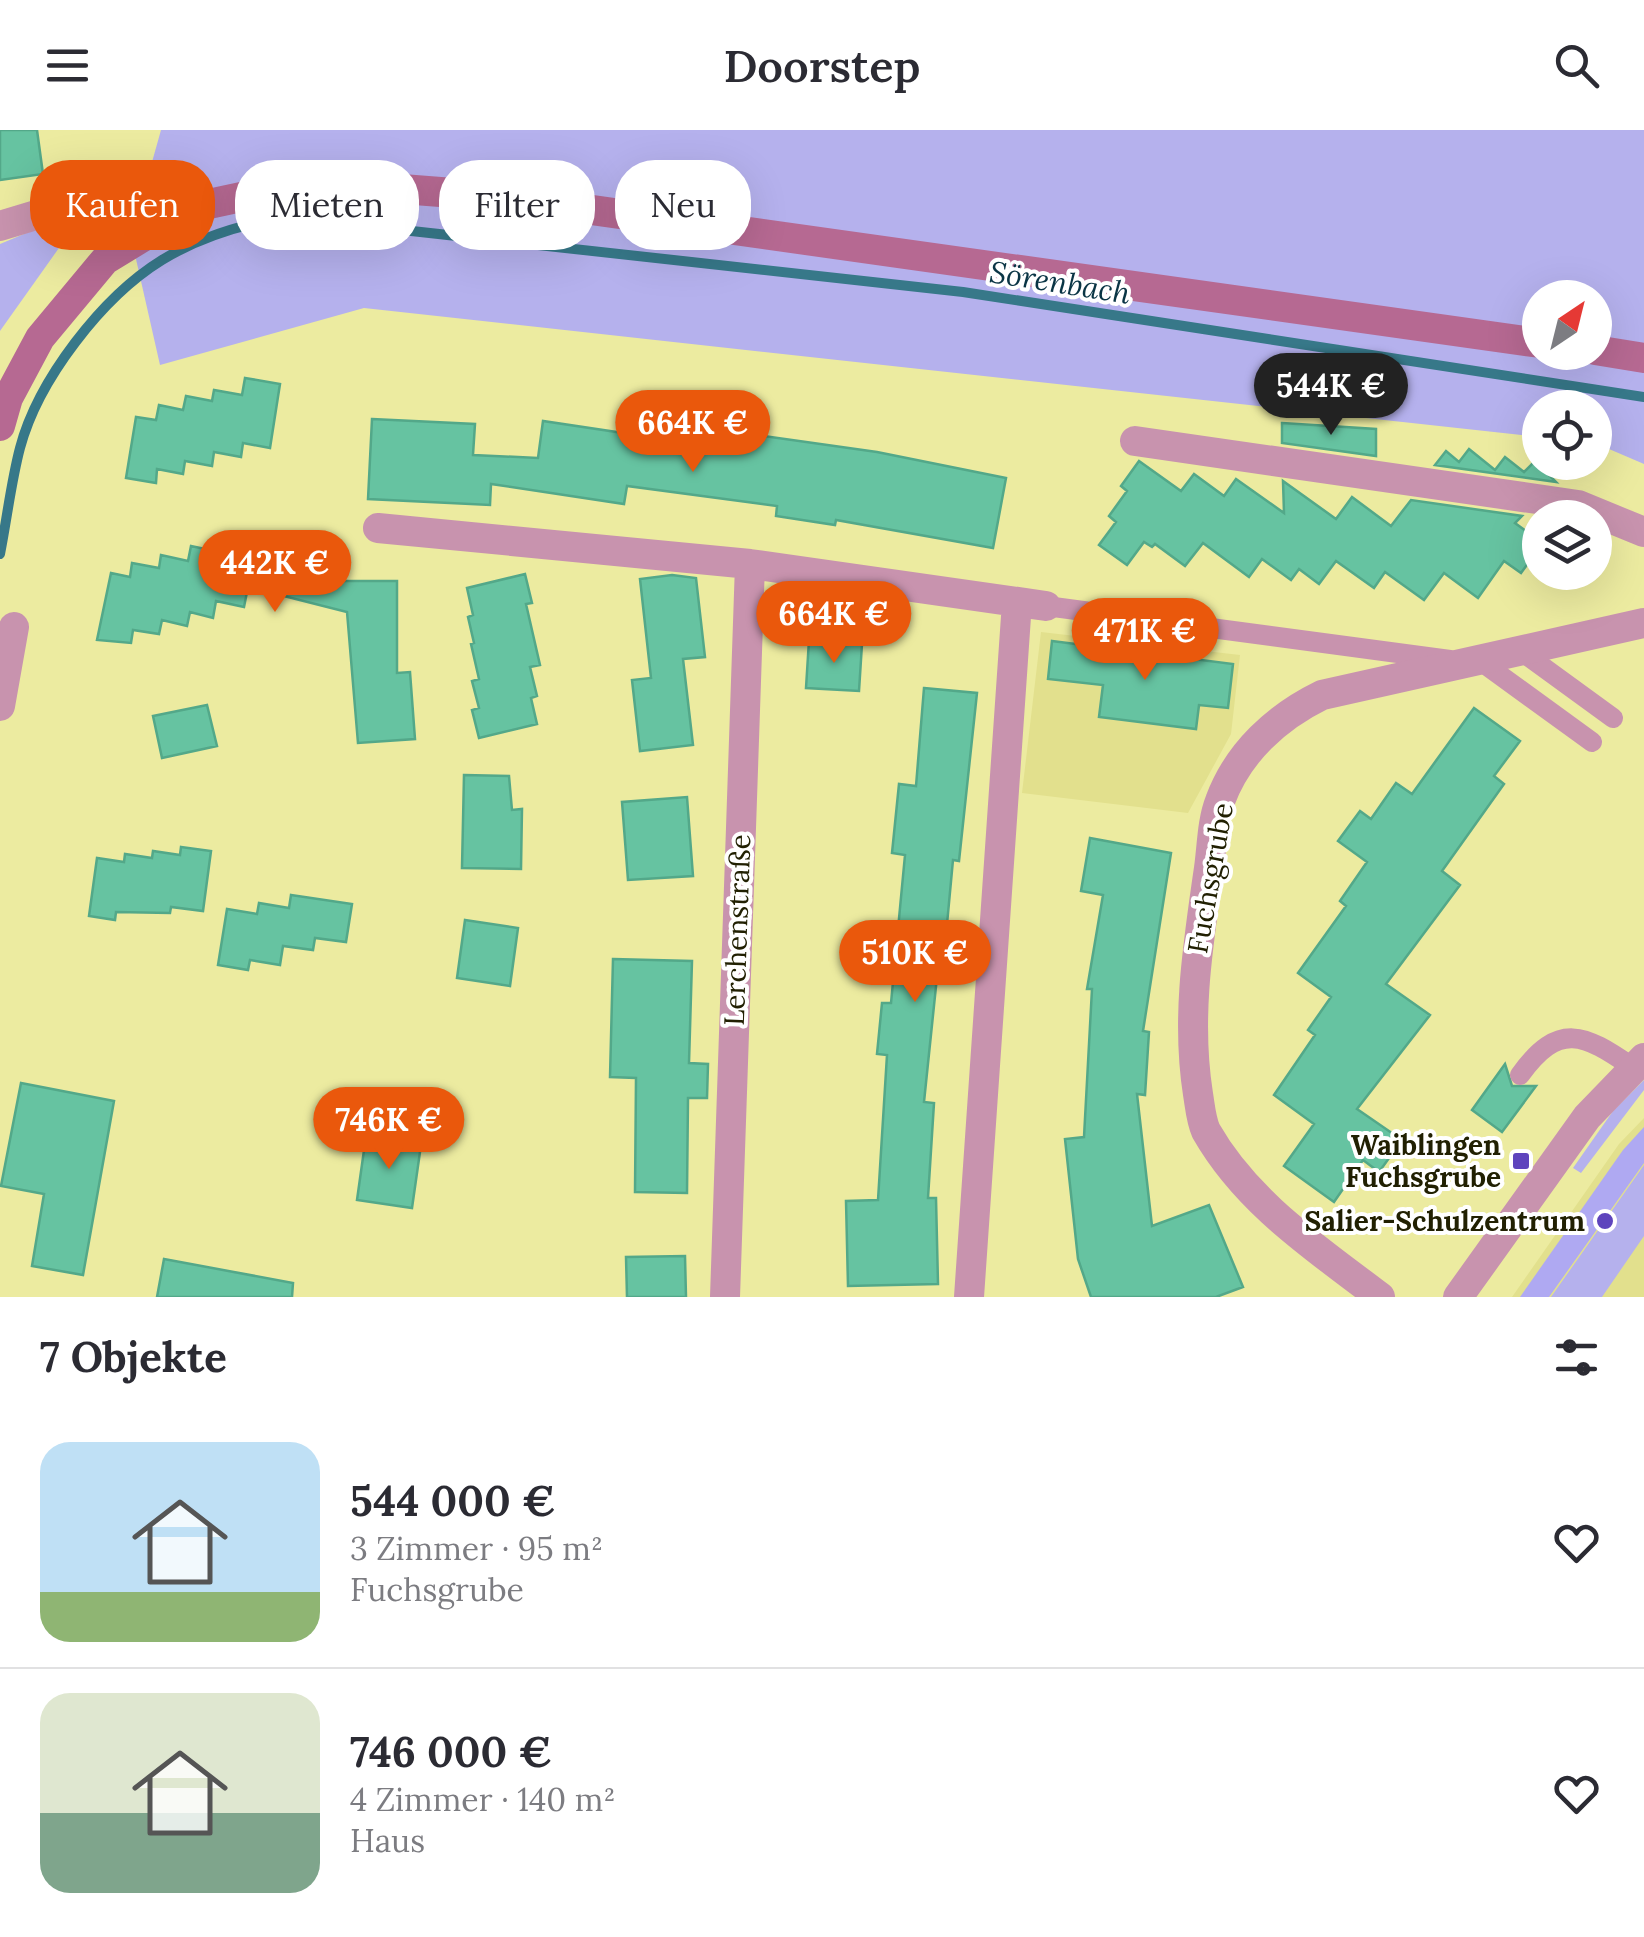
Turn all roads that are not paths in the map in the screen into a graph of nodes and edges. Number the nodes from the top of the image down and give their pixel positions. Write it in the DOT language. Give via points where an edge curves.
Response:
graph roads {
  1 [pos="30,217"];
  2 [pos="0,226"];
  3 [pos="1522,340"];
  4 [pos="1612,353"];
  5 [pos="1644,358"];
  6 [pos="0,426"];
  7 [pos="1135,441"];
  8 [pos="378,528"];
  9 [pos="1644,532"];
  10 [pos="750,564"];
  11 [pos="1032,604"];
  12 [pos="1644,623"];
  13 [pos="14,627"];
  14 [pos="1521,651"];
  15 [pos="1474,661"];
  16 [pos="0,706"];
  17 [pos="1613,718"];
  18 [pos="1592,742"];
  19 [pos="1638,1062"];
  20 [pos="1520,1074"];
  21 [pos="725,1297"];
  22 [pos="969,1297"];
  23 [pos="1380,1297"];
  24 [pos="1458,1297"];
  1 -- 2 [label="street"];
  3 -- 6 [label="street" via="492,196 312,182 190,208 104,260 40,338"];
  4 -- 5 [label="street"];
  7 -- 9 [label="street" via="1578,505"];
  8 -- 10 [label="street"];
  10 -- 11 [label="street"];
  10 -- 21 [label="street, Lerchenstraße"];
  11 -- 15 [label="lane"];
  11 -- 22 [label="street"];
  12 -- 14 [label="street, Fuchsgrube"];
  13 -- 16 [label="street"];
  14 -- 15 [label="street, Fuchsgrube"];
  14 -- 17 [label="lane"];
  15 -- 18 [label="lane"];
  15 -- 23 [label="street, Fuchsgrube" via="1322,695 1287,712 1261,737 1219,803 1195,964 1190,1044 1204,1127 1242,1184"];
  19 -- 20 [label="lane" via="1570,1036 1540,1046"];
  19 -- 24 [label="street" via="1587,1117"];
}
